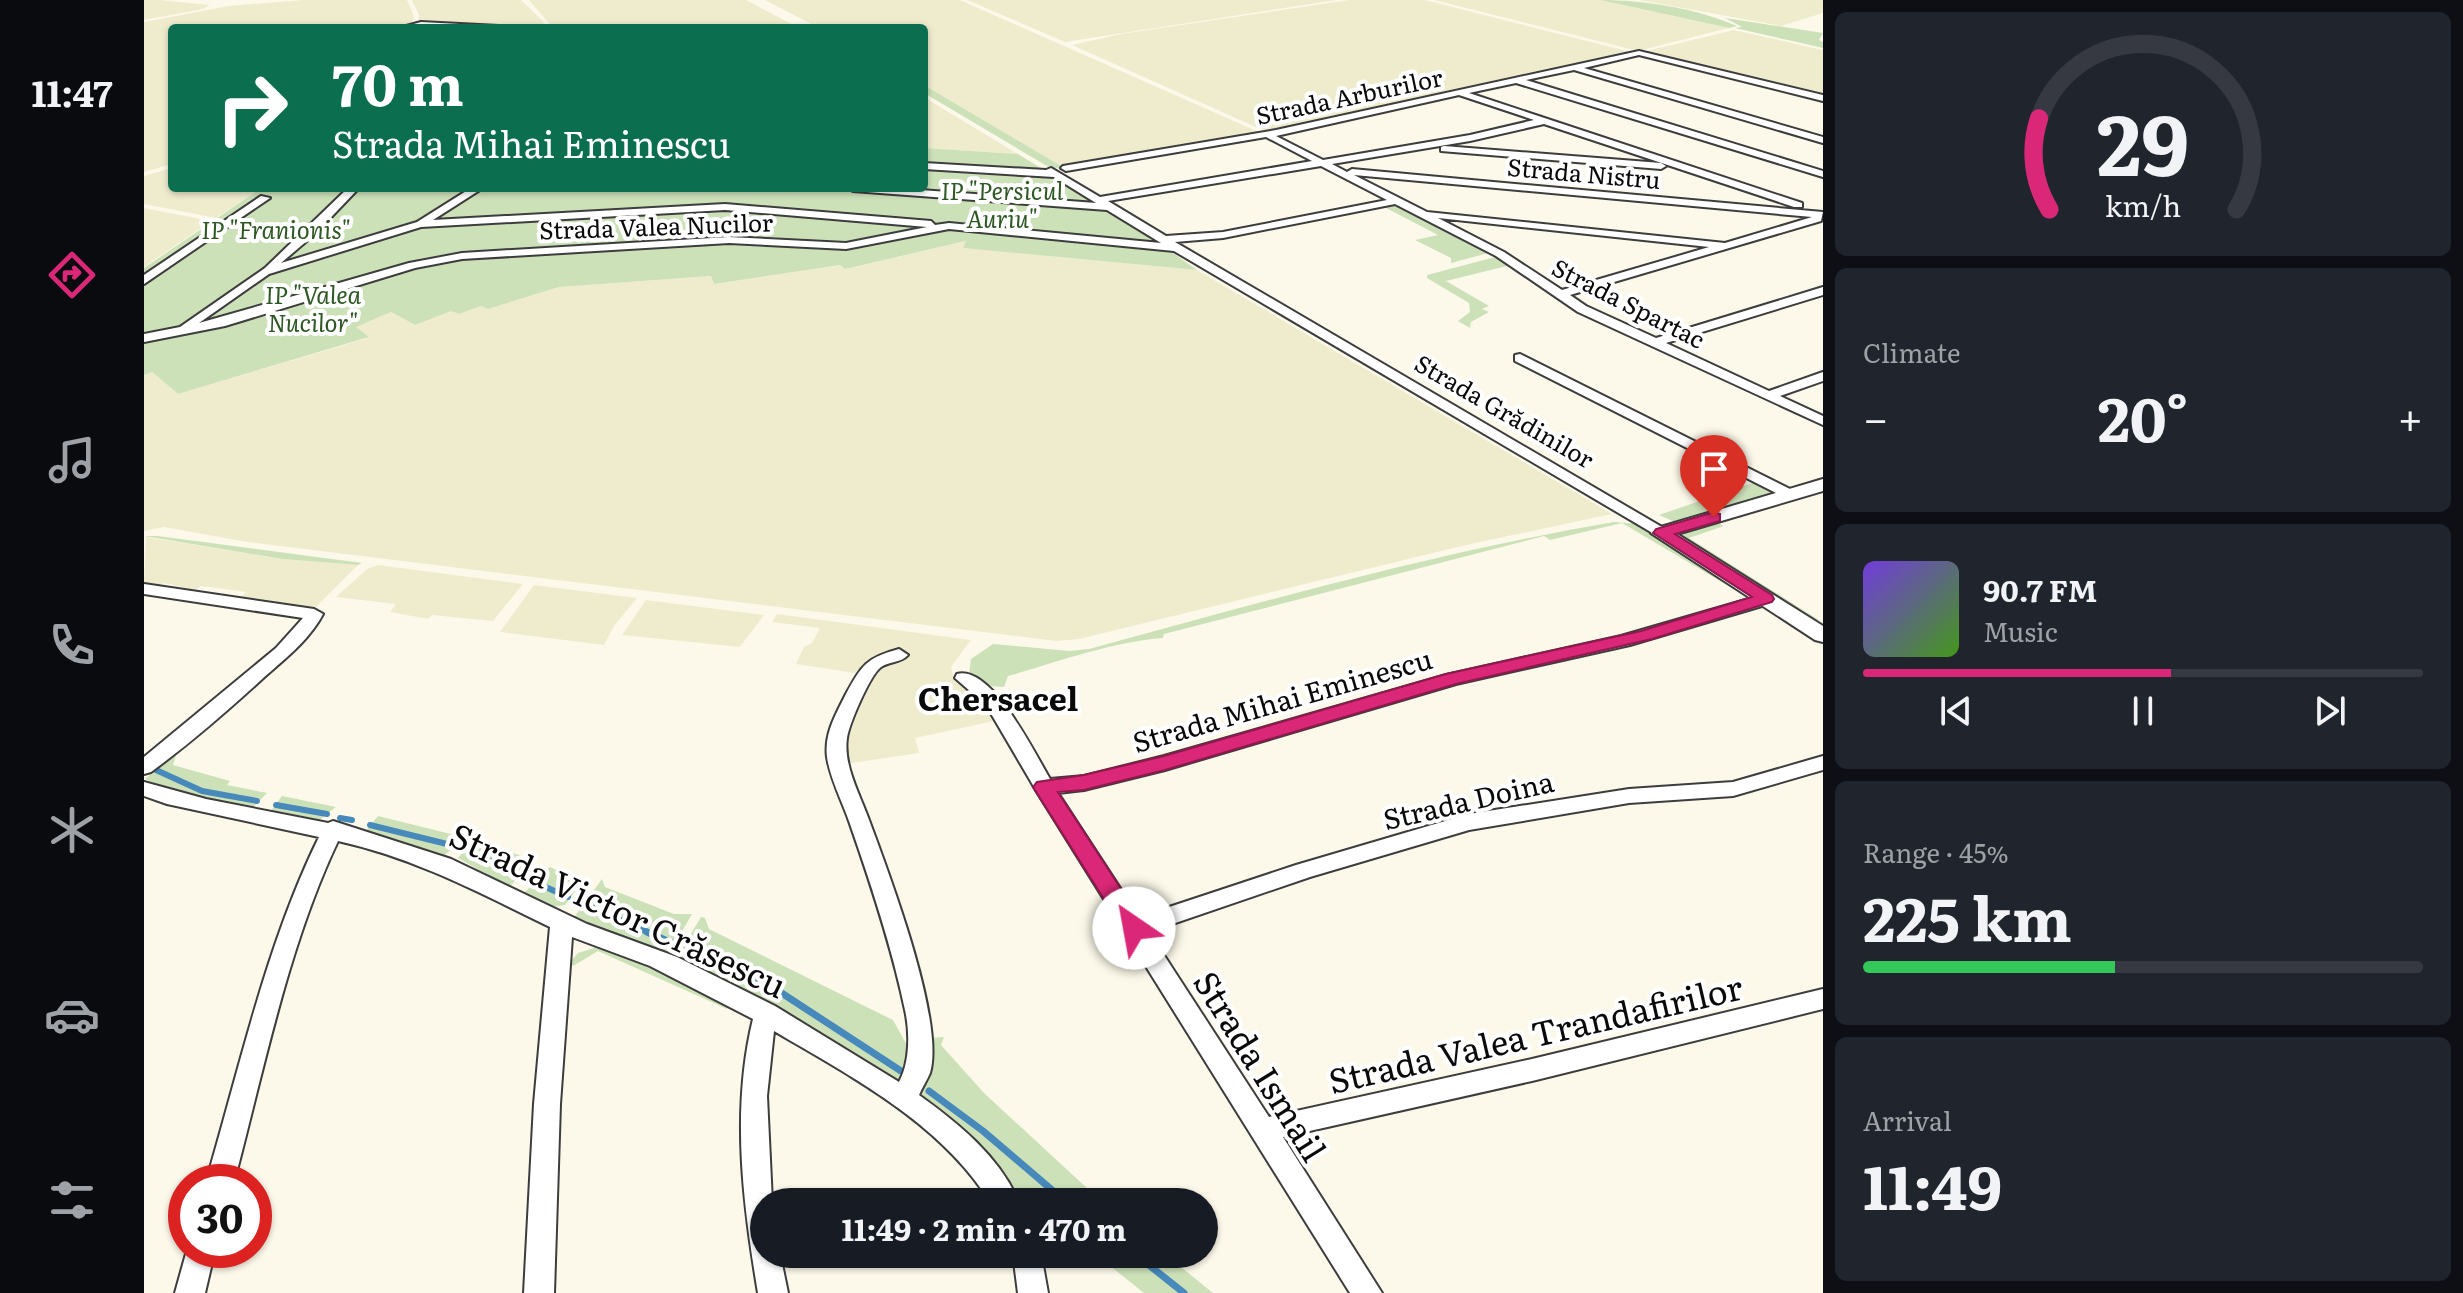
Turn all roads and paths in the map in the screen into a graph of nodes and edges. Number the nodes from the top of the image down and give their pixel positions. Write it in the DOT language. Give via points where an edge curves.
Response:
graph roads {
  1 [pos="1622,56"];
  2 [pos="1573,67"];
  3 [pos="1515,80"];
  4 [pos="1459,92"];
  5 [pos="1823,98"];
  6 [pos="1784,100"];
  7 [pos="1543,121"];
  8 [pos="1266,134"];
  9 [pos="1823,140"];
  10 [pos="1416,147"];
  11 [pos="1323,161"];
  12 [pos="928,166"];
  13 [pos="1688,168"];
  14 [pos="1058,171"];
  15 [pos="1341,171"];
  16 [pos="1823,174"];
  17 [pos="350,192"];
  18 [pos="472,192"];
  19 [pos="907,192"];
  20 [pos="265,198"];
  21 [pos="1098,200"];
  22 [pos="1397,201"];
  23 [pos="1110,207"];
  24 [pos="1420,213"];
  25 [pos="1823,215"];
  26 [pos="420,224"];
  27 [pos="949,226"];
  28 [pos="1170,244"];
  29 [pos="1721,245"];
  30 [pos="265,272"];
  31 [pos="144,280"];
  32 [pos="1823,291"];
  33 [pos="1558,295"];
  34 [pos="180,330"];
  35 [pos="144,338"];
  36 [pos="1657,342"];
  37 [pos="1520,358"];
  38 [pos="1823,376"];
  39 [pos="1769,395"];
  40 [pos="1823,421"];
  41 [pos="1823,485"];
  42 [pos="1791,495"];
  43 [pos="1661,533"];
  44 [pos="144,589"];
  45 [pos="1766,599"];
  46 [pos="1823,635"];
  47 [pos="899,655"];
  48 [pos="964,678"];
  49 [pos="1823,763"];
  50 [pos="144,767"];
  51 [pos="1044,787"];
  52 [pos="144,789"];
  53 [pos="333,829"];
  54 [pos="562,922"];
  55 [pos="1134,928"];
  56 [pos="1823,999"];
  57 [pos="766,1013"];
  58 [pos="904,1097"];
  59 [pos="1263,1130"];
  60 [pos="225,1164"];
  61 [pos="756,1188"];
  62 [pos="998,1188"];
  63 [pos="196,1268"];
  64 [pos="769,1268"];
  65 [pos="1029,1268"];
  66 [pos="190,1293"];
  67 [pos="539,1293"];
  68 [pos="773,1293"];
  69 [pos="1033,1293"];
  70 [pos="1367,1293"];
  1 -- 2 [label="street, Strada Arburilor"];
  1 -- 5 [label="street, Strada Arburilor" via="1639,53"];
  1 -- 6 [label="street"];
  2 -- 3 [label="street, Strada Arburilor"];
  2 -- 9 [label="street"];
  3 -- 4 [label="street, Strada Arburilor"];
  3 -- 16 [label="street"];
  4 -- 7 [label="street"];
  4 -- 8 [label="street, Strada Arburilor"];
  7 -- 10 [label="street"];
  7 -- 13 [label="street"];
  8 -- 11 [label="street, Strada Spartac"];
  8 -- 14 [label="street, Strada Arburilor"];
  10 -- 11 [label="street"];
  10 -- 13 [label="street"];
  11 -- 15 [label="street, Strada Spartac"];
  11 -- 21 [label="street"];
  12 -- 14 [label="street, Strada Arburilor"];
  13 -- 25 [label="street"];
  14 -- 21 [label="street, Strada Grădinilor"];
  15 -- 22 [label="street, Strada Spartac"];
  15 -- 25 [label="street, Strada Nistru"];
  17 -- 30 [label="street"];
  18 -- 26 [label="street"];
  19 -- 23 [label="street"];
  20 -- 31 [label="street"];
  21 -- 23 [label="street, Strada Grădinilor"];
  22 -- 24 [label="street, Strada Spartac"];
  22 -- 28 [label="street"];
  23 -- 28 [label="street, Strada Grădinilor"];
  24 -- 29 [label="street"];
  24 -- 33 [label="street, Strada Spartac" via="1500,254"];
  25 -- 29 [label="street"];
  26 -- 27 [label="street" via="725,207"];
  26 -- 30 [label="street"];
  27 -- 28 [label="street, Strada Valea Nucilor"];
  27 -- 34 [label="street, Strada Valea Nucilor" via="846,246 729,240 438,259 262,312"];
  28 -- 43 [label="street, Strada Grădinilor"];
  29 -- 33 [label="street"];
  30 -- 34 [label="street"];
  32 -- 36 [label="street"];
  33 -- 36 [label="street, Strada Spartac"];
  34 -- 35 [label="street, Strada Valea Nucilor"];
  36 -- 39 [label="street, Strada Spartac"];
  37 -- 42 [label="street"];
  38 -- 39 [label="street"];
  39 -- 40 [label="street, Strada Spartac"];
  41 -- 42 [label="street"];
  42 -- 43 [label="street"];
  43 -- 45 [label="street"];
  44 -- 50 [label="street" via="314,614 272,661"];
  45 -- 46 [label="street"];
  45 -- 51 [label="street, Strada Mihai Eminescu" via="1637,637 1453,679 1165,763"];
  47 -- 58 [label="street" via="875,663 867,672 843,719 837,759 918,1012 917,1073"];
  48 -- 51 [label="street, Strada Ismail" via="993,701"];
  49 -- 55 [label="street, Strada Doina" via="1723,791 1629,796 1469,822"];
  51 -- 55 [label="street, Strada Ismail"];
  52 -- 53 [label="street, Strada Victor Crăsescu"];
  53 -- 54 [label="street, Strada Victor Crăsescu" via="445,864"];
  53 -- 60 [label="street" via="288,941"];
  54 -- 57 [label="street, Strada Victor Crăsescu" via="666,963"];
  54 -- 67 [label="street"];
  55 -- 59 [label="street, Strada Ismail"];
  56 -- 59 [label="street, Strada Valea Trandafirilor"];
  57 -- 58 [label="street, Strada Victor Crăsescu"];
  57 -- 61 [label="street" via="758,1040"];
  58 -- 62 [label="street, Strada Victor Crăsescu" via="957,1141"];
  59 -- 70 [label="street, Strada Ismail"];
  63 -- 66 [label="street"];
  64 -- 68 [label="street"];
  65 -- 69 [label="street"];
}
